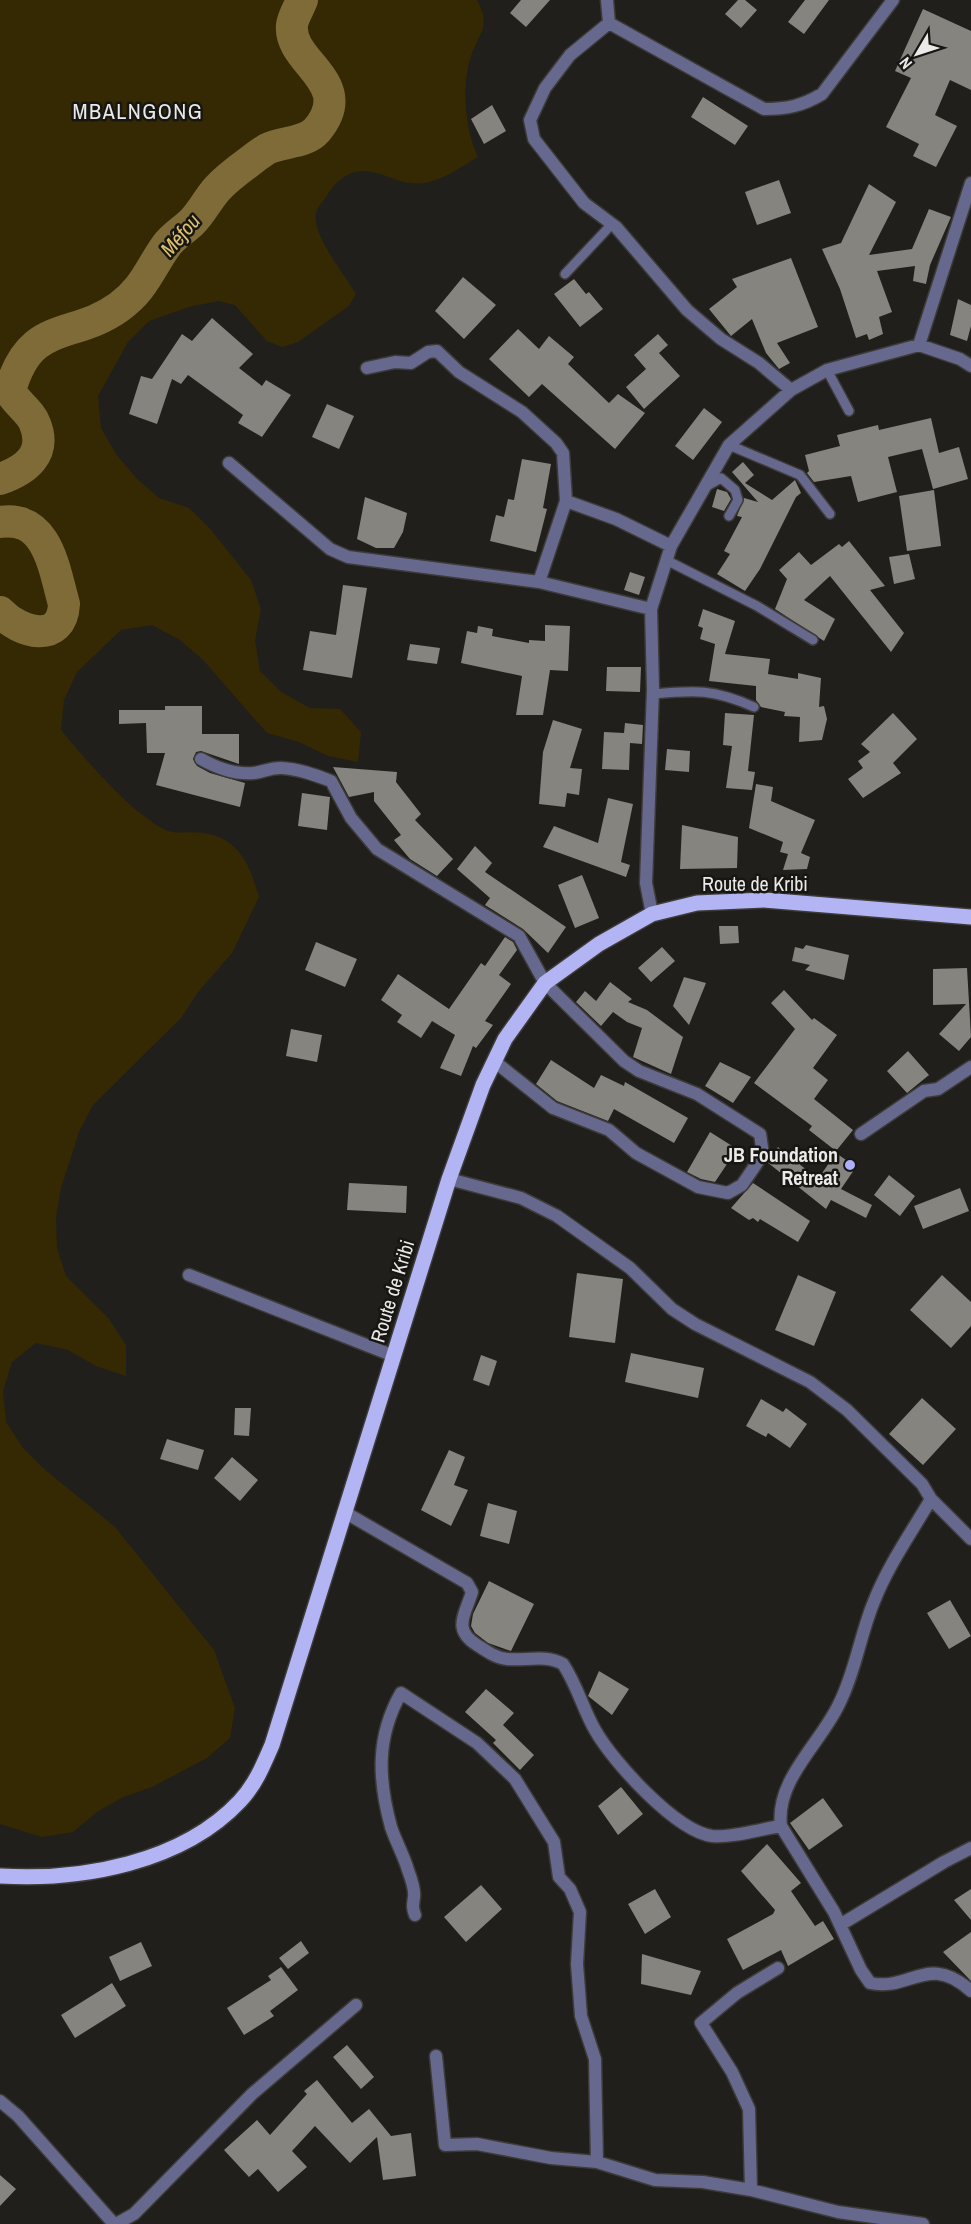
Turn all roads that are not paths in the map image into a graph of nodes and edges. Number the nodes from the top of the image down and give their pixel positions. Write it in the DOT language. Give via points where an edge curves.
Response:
graph roads {
  1 [pos="608,0"];
  2 [pos="893,0"];
  3 [pos="609,23"];
  4 [pos="971,183"];
  5 [pos="612,224"];
  6 [pos="565,274"];
  7 [pos="920,345"];
  8 [pos="971,366"];
  9 [pos="367,368"];
  10 [pos="828,370"];
  11 [pos="791,390"];
  12 [pos="849,411"];
  13 [pos="729,445"];
  14 [pos="229,464"];
  15 [pos="701,490"];
  16 [pos="566,501"];
  17 [pos="830,514"];
  18 [pos="729,516"];
  19 [pos="671,546"];
  20 [pos="666,560"];
  21 [pos="539,582"];
  22 [pos="651,609"];
  23 [pos="813,640"];
  24 [pos="653,694"];
  25 [pos="754,707"];
  26 [pos="201,759"];
  27 [pos="652,914"];
  28 [pos="971,917"];
  29 [pos="545,983"];
  30 [pos="494,1061"];
  31 [pos="971,1067"];
  32 [pos="861,1134"];
  33 [pos="448,1179"];
  34 [pos="189,1275"];
  35 [pos="394,1356"];
  36 [pos="931,1499"];
  37 [pos="345,1513"];
  38 [pos="971,1539"];
  39 [pos="781,1826"];
  40 [pos="971,1848"];
  41 [pos="0,1876"];
  42 [pos="415,1915"];
  43 [pos="840,1924"];
  44 [pos="778,1968"];
  45 [pos="971,1991"];
  46 [pos="356,2005"];
  47 [pos="436,2056"];
  48 [pos="0,2101"];
  49 [pos="597,2162"];
  50 [pos="751,2190"];
  51 [pos="844,2218"];
  52 [pos="115,2224"];
  53 [pos="923,2224"];
  1 -- 3 [label="street"];
  2 -- 3 [label="street" via="822,94 789,109 764,109"];
  3 -- 5 [label="street" via="570,55 545,88 530,120 534,139 584,204"];
  4 -- 7 [label="street"];
  5 -- 6 [label="lane"];
  5 -- 11 [label="street" via="687,309"];
  7 -- 8 [label="street"];
  7 -- 10 [label="street"];
  9 -- 16 [label="street" via="411,363 437,351 459,372 522,412 556,443 563,453"];
  10 -- 11 [label="street"];
  10 -- 12 [label="lane"];
  11 -- 13 [label="street"];
  13 -- 15 [label="street"];
  13 -- 17 [label="lane" via="800,475"];
  14 -- 21 [label="street" via="330,549 348,557"];
  15 -- 18 [label="lane" via="721,478 735,490 738,500"];
  15 -- 19 [label="street"];
  16 -- 19 [label="street" via="616,519"];
  16 -- 21 [label="street"];
  19 -- 20 [label="street"];
  20 -- 22 [label="street"];
  20 -- 23 [label="lane" via="757,606"];
  21 -- 22 [label="street"];
  22 -- 24 [label="street"];
  24 -- 25 [label="lane" via="725,694"];
  24 -- 27 [label="street" via="646,883"];
  26 -- 29 [label="street" via="234,772 279,768 331,781 351,818 377,849 510,928 526,947"];
  27 -- 28 [label="main road, Route de Kribi" via="697,903 764,900"];
  27 -- 29 [label="main road, Route de Kribi" via="599,944"];
  29 -- 30 [label="main road, Route de Kribi"];
  29 -- 30 [label="street" via="639,1071 697,1094 760,1134 763,1154 742,1185 728,1193 698,1187 636,1153 609,1130 553,1108"];
  30 -- 33 [label="main road, Route de Kribi"];
  31 -- 32 [label="street" via="938,1089 924,1090"];
  33 -- 35 [label="main road, Route de Kribi"];
  33 -- 36 [label="street" via="522,1198 557,1216 630,1268 672,1309 810,1382 847,1410 922,1484"];
  34 -- 35 [label="street"];
  35 -- 37 [label="main road, Route de Kribi"];
  36 -- 38 [label="street"];
  36 -- 39 [label="street" via="873,1604 840,1704 785,1791 779,1810"];
  37 -- 39 [label="street" via="467,1583 472,1592 462,1632 468,1639 490,1654 506,1659 554,1659 562,1664 595,1731 623,1767 692,1831 714,1836"];
  37 -- 41 [label="main road, Route de Kribi" via="272,1746 258,1777 240,1801 216,1823 185,1842 139,1860 80,1874"];
  39 -- 43 [label="street"];
  40 -- 43 [label="street"];
  42 -- 49 [label="street" via="411,1905 415,1896 385,1799 381,1751 388,1717 401,1693 477,1743 515,1779 554,1842 559,1877 570,1889 580,1912 576,1964 581,2016 595,2059"];
  43 -- 45 [label="street" via="870,1983 880,1985 933,1972 951,1977"];
  44 -- 50 [label="street" via="737,1993 701,2023 732,2072 748,2109"];
  46 -- 52 [label="street" via="252,2094 141,2208"];
  47 -- 49 [label="street" via="445,2145 477,2144"];
  48 -- 52 [label="street"];
  49 -- 50 [label="street" via="655,2180"];
  50 -- 51 [label="street"];
  51 -- 53 [label="street"];
}
